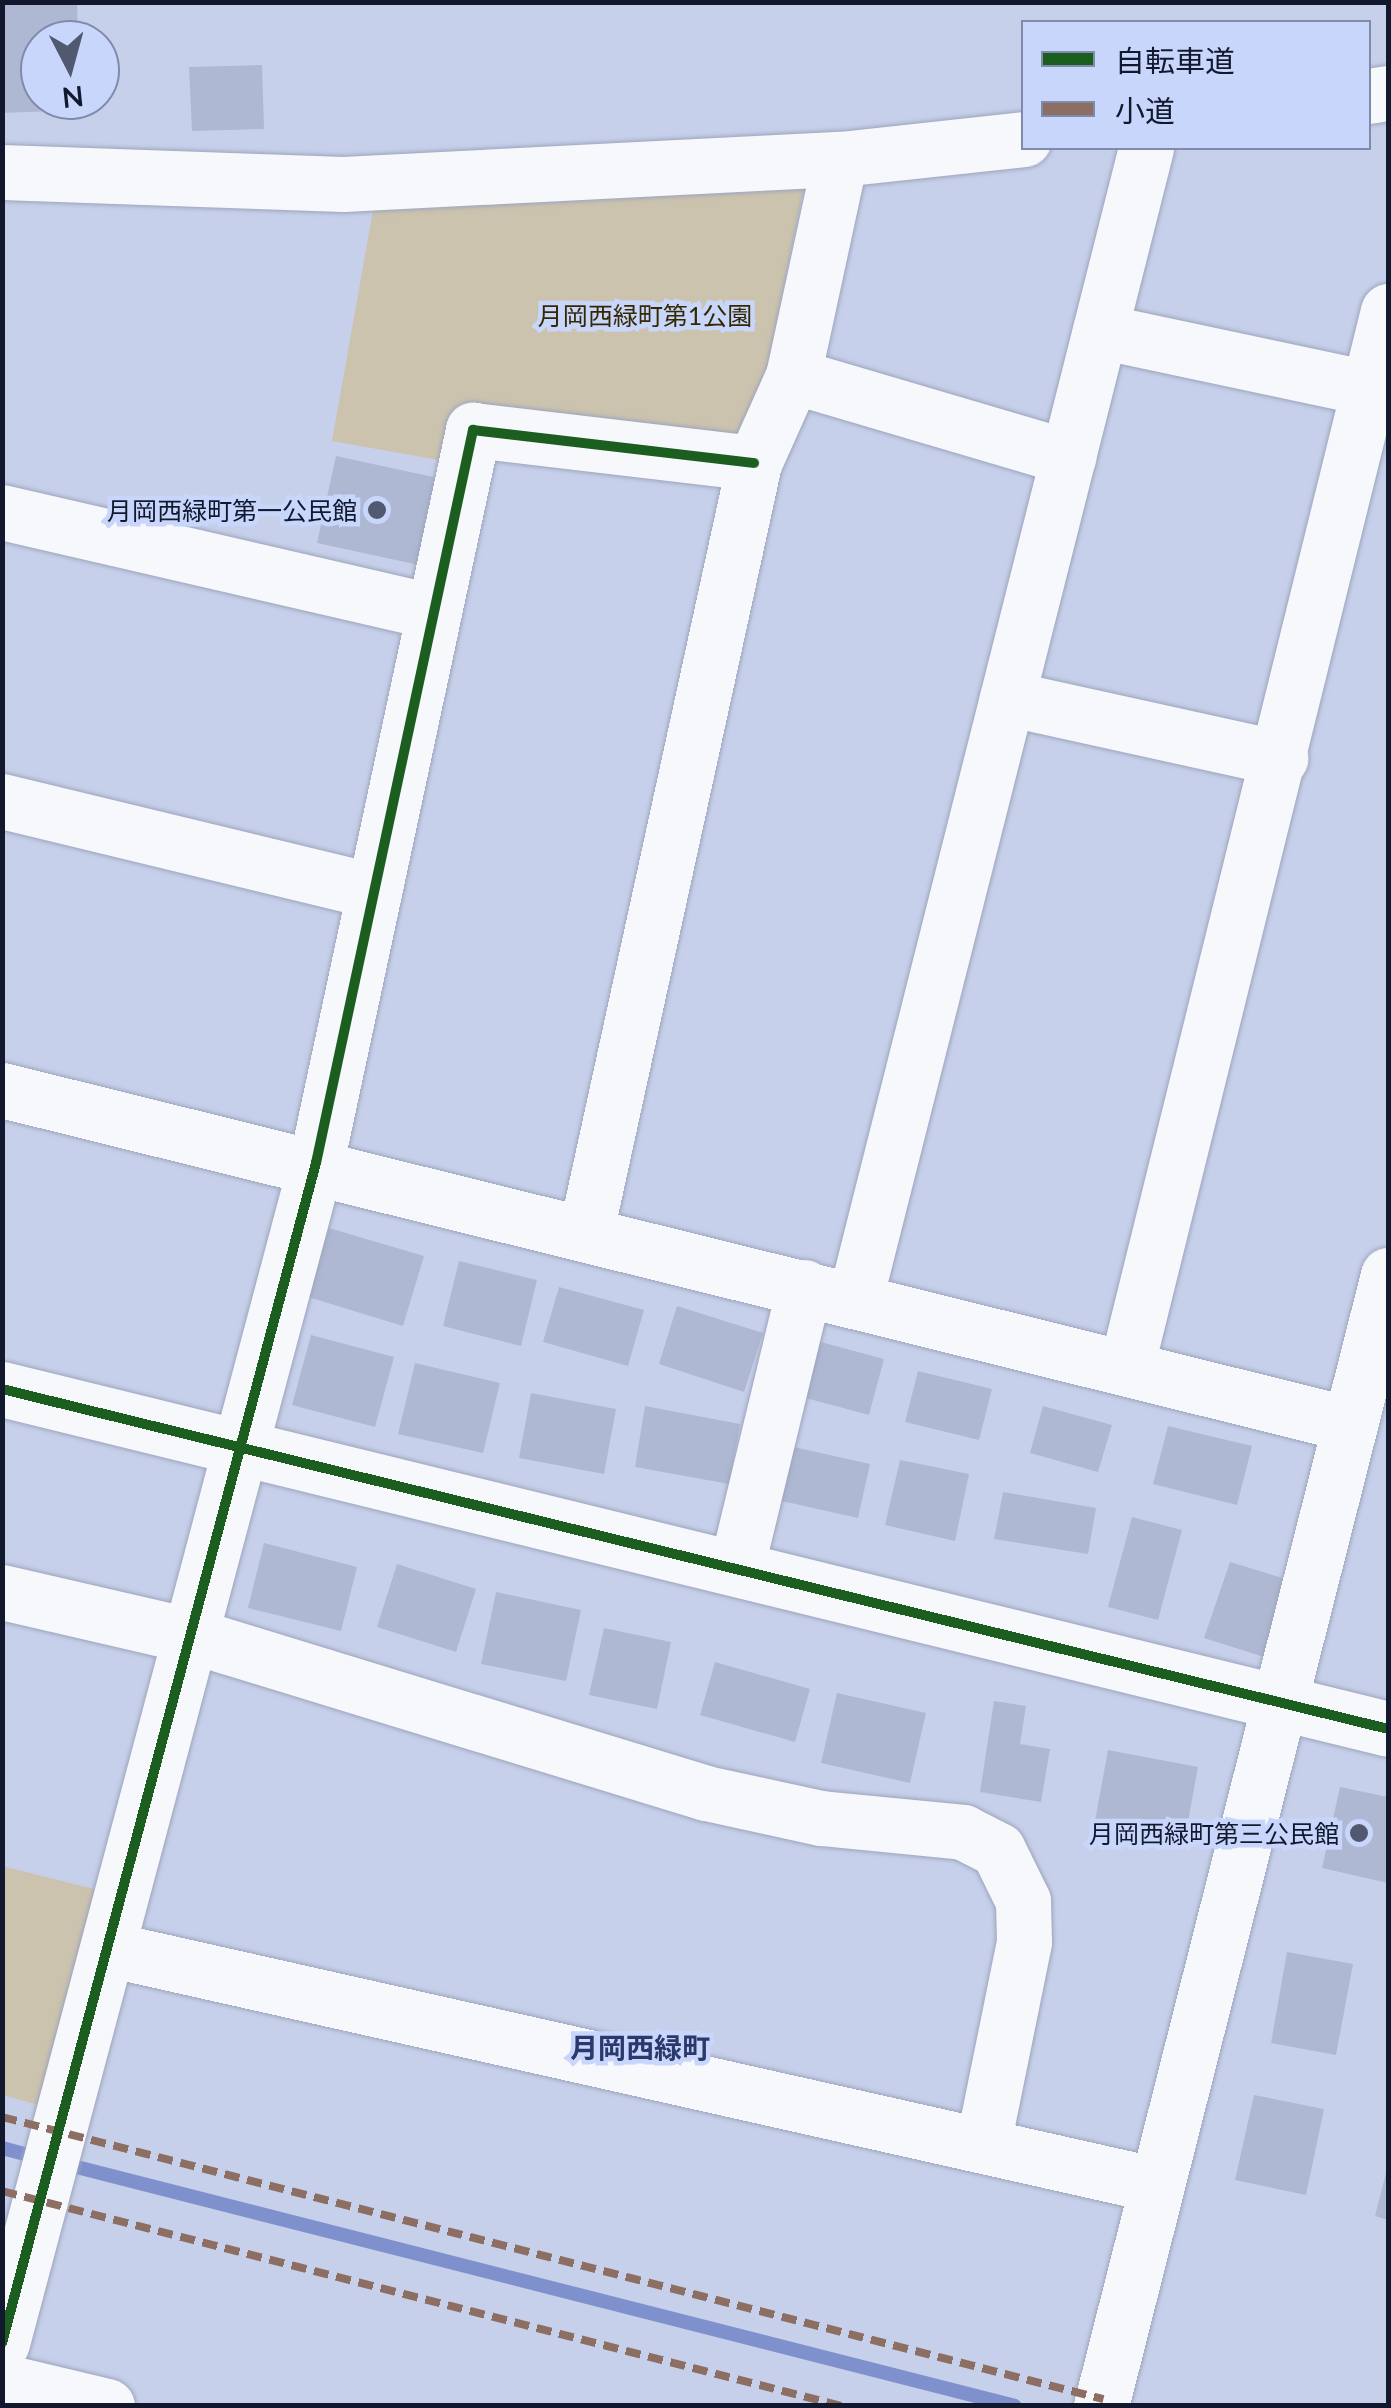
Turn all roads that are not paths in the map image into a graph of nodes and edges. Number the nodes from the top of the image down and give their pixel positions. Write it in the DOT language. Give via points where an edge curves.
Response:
graph roads {
  1 [pos="1021,139"];
  2 [pos="1145,150"];
  3 [pos="840,159"];
  4 [pos="2,172"];
  5 [pos="1388,311"];
  6 [pos="1100,331"];
  7 [pos="793,376"];
  8 [pos="1364,387"];
  9 [pos="1068,457"];
  10 [pos="754,463"];
  11 [pos="2,512"];
  12 [pos="434,612"];
  13 [pos="1007,698"];
  14 [pos="1280,758"];
  15 [pos="2,801"];
  16 [pos="374,891"];
  17 [pos="2,1090"];
  18 [pos="316,1163"];
  19 [pos="586,1231"];
  20 [pos="1388,1275"];
  21 [pos="830,1293"];
  22 [pos="1126,1368"];
  23 [pos="2,1389"];
  24 [pos="1350,1424"];
  25 [pos="245,1442"];
  26 [pos="737,1565"];
  27 [pos="2,1592"];
  28 [pos="193,1636"];
  29 [pos="1278,1700"];
  30 [pos="1388,1729"];
  31 [pos="108,1949"];
  32 [pos="984,2139"];
  33 [pos="1156,2185"];
  34 [pos="2,2343"];
  35 [pos="2,2382"];
  36 [pos="107,2406"];
  37 [pos="1101,2406"];
  1 -- 3 [label="street"];
  2 -- 6 [label="street"];
  3 -- 4 [label="street" via="343,184"];
  3 -- 7 [label="street"];
  5 -- 8 [label="street"];
  6 -- 8 [label="street"];
  6 -- 9 [label="street"];
  7 -- 9 [label="street"];
  7 -- 10 [label="street"];
  8 -- 14 [label="street"];
  9 -- 13 [label="street"];
  10 -- 12 [label="street" via="473,430"];
  10 -- 19 [label="street"];
  11 -- 12 [label="street"];
  12 -- 16 [label="street"];
  13 -- 14 [label="street"];
  13 -- 21 [label="street"];
  14 -- 22 [label="street"];
  15 -- 16 [label="street"];
  16 -- 18 [label="street"];
  17 -- 18 [label="street"];
  18 -- 19 [label="street"];
  18 -- 25 [label="street"];
  19 -- 21 [label="street"];
  20 -- 24 [label="street"];
  21 -- 22 [label="street"];
  21 -- 26 [label="street"];
  22 -- 24 [label="street"];
  23 -- 25 [label="street"];
  24 -- 29 [label="street"];
  25 -- 26 [label="street"];
  25 -- 28 [label="street"];
  26 -- 29 [label="street"];
  27 -- 28 [label="street"];
  28 -- 31 [label="street"];
  28 -- 32 [label="street" via="706,1793 821,1818 962,1832 998,1850 1023,1902 1024,1942"];
  29 -- 30 [label="street"];
  29 -- 33 [label="street"];
  31 -- 32 [label="street"];
  31 -- 34 [label="street"];
  32 -- 33 [label="street"];
  33 -- 37 [label="street"];
  35 -- 36 [label="street"];
}
